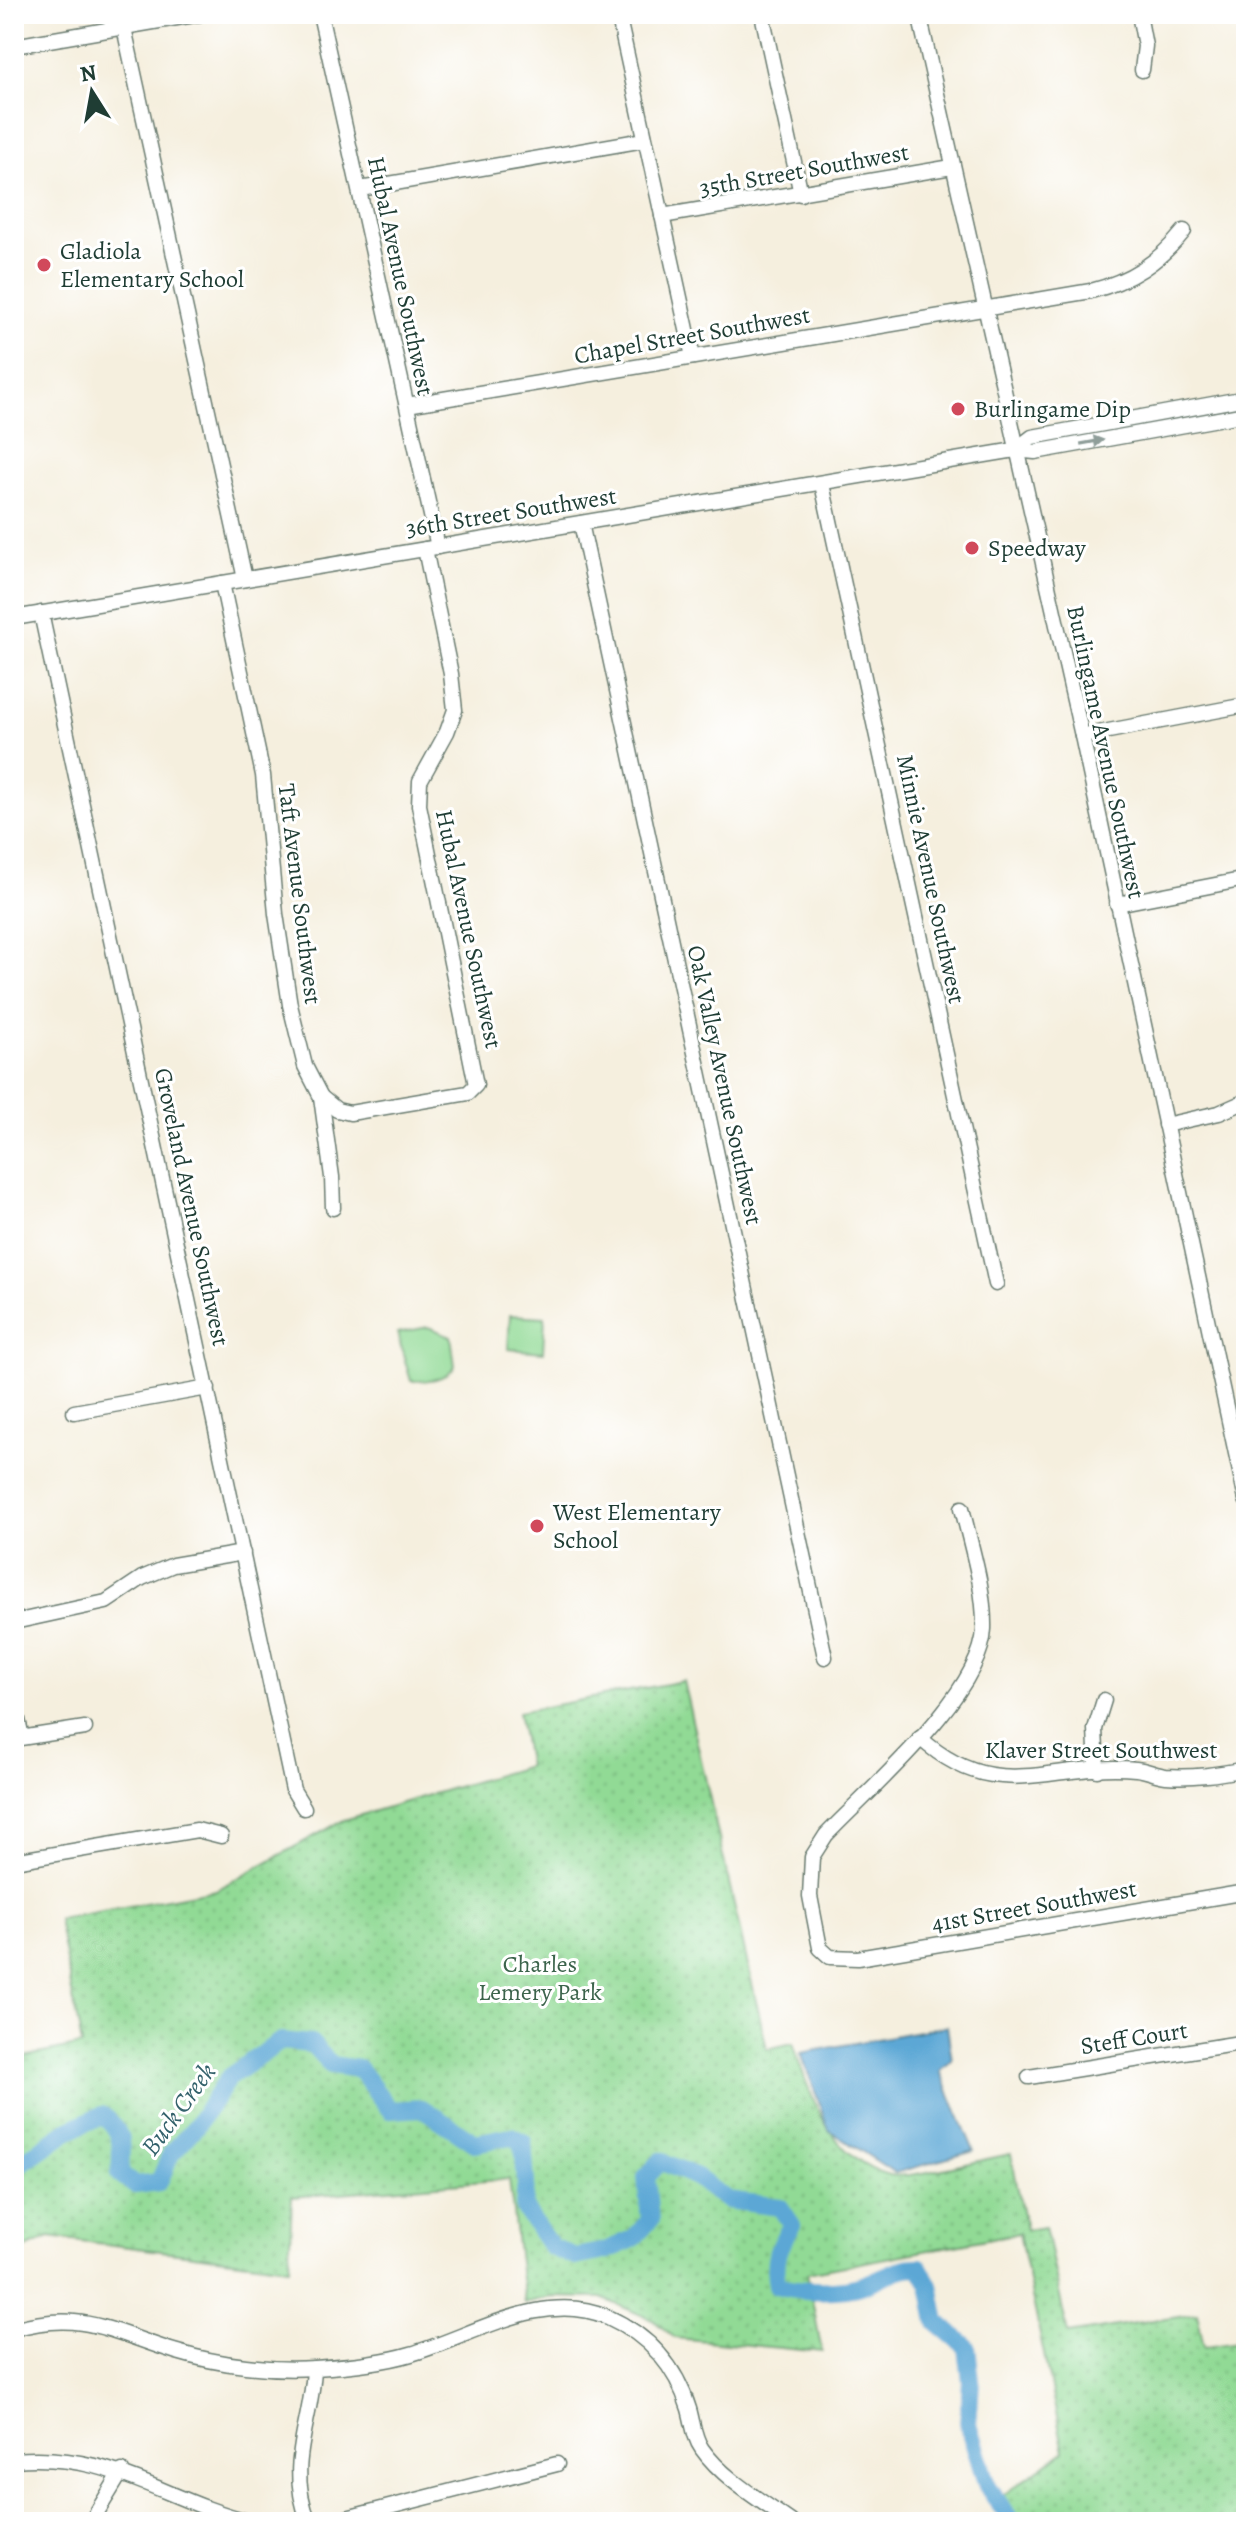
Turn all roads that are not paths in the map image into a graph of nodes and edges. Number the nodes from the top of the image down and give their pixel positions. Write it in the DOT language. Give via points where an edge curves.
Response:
graph roads {
  1 [pos="200,14"];
  2 [pos="320,14"];
  3 [pos="618,14"];
  4 [pos="762,14"];
  5 [pos="919,14"];
  6 [pos="1139,14"];
  7 [pos="122,21"];
  8 [pos="14,46"];
  9 [pos="1142,70"];
  10 [pos="644,140"];
  11 [pos="952,167"];
  12 [pos="360,189"];
  13 [pos="801,194"];
  14 [pos="662,216"];
  15 [pos="1184,231"];
  16 [pos="985,308"];
  17 [pos="693,357"];
  18 [pos="1246,398"];
  19 [pos="407,405"];
  20 [pos="1191,408"];
  21 [pos="1246,414"];
  22 [pos="1147,432"];
  23 [pos="1015,450"];
  24 [pos="822,484"];
  25 [pos="581,523"];
  26 [pos="432,548"];
  27 [pos="245,579"];
  28 [pos="222,583"];
  29 [pos="41,613"];
  30 [pos="14,618"];
  31 [pos="1246,705"];
  32 [pos="1082,736"];
  33 [pos="1246,879"];
  34 [pos="1117,904"];
  35 [pos="321,1097"];
  36 [pos="1246,1101"];
  37 [pos="1165,1125"];
  38 [pos="333,1208"];
  39 [pos="996,1284"];
  40 [pos="208,1388"];
  41 [pos="74,1412"];
  42 [pos="1241,1449"];
  43 [pos="1246,1500"];
  44 [pos="962,1508"];
  45 [pos="243,1553"];
  46 [pos="14,1622"];
  47 [pos="825,1657"];
  48 [pos="1104,1700"];
  49 [pos="14,1702"];
  50 [pos="85,1728"];
  51 [pos="18,1738"];
  52 [pos="920,1738"];
  53 [pos="1246,1769"];
  54 [pos="1097,1770"];
  55 [pos="304,1808"];
  56 [pos="221,1836"];
  57 [pos="14,1861"];
  58 [pos="1246,1892"];
  59 [pos="1246,2042"];
  60 [pos="1029,2077"];
  61 [pos="14,2329"];
  62 [pos="314,2368"];
  63 [pos="14,2460"];
  64 [pos="557,2464"];
  65 [pos="122,2471"];
  66 [pos="91,2522"];
  67 [pos="252,2522"];
  68 [pos="309,2522"];
  69 [pos="331,2522"];
  70 [pos="791,2522"];
  1 -- 7 [label="street"];
  2 -- 12 [label="street, Hubal Avenue Southwest"];
  3 -- 10 [label="street"];
  4 -- 13 [label="street"];
  5 -- 11 [label="street, Burlingame Avenue Southwest"];
  6 -- 9 [label="street" via="1145,46"];
  7 -- 8 [label="street"];
  7 -- 27 [label="street"];
  10 -- 12 [label="street"];
  10 -- 14 [label="street"];
  11 -- 13 [label="street, 35th Street Southwest"];
  11 -- 16 [label="street, Burlingame Avenue Southwest"];
  12 -- 19 [label="street, Hubal Avenue Southwest"];
  13 -- 14 [label="street, 35th Street Southwest"];
  14 -- 17 [label="street"];
  15 -- 16 [label="street, Chapel Street Southwest" via="1156,261 1125,281"];
  16 -- 17 [label="street, Chapel Street Southwest"];
  16 -- 23 [label="street, Burlingame Avenue Southwest"];
  17 -- 19 [label="street, Chapel Street Southwest"];
  18 -- 20 [label="street, 36th Street Southwest"];
  19 -- 26 [label="street, Hubal Avenue Southwest"];
  20 -- 22 [label="street" via="1153,424"];
  20 -- 23 [label="street, 36th Street Southwest" via="1032,437"];
  21 -- 22 [label="street, 36th Street Southwest"];
  23 -- 22 [label="street, 36th Street Southwest, one-way" via="1035,452"];
  23 -- 24 [label="street, 36th Street Southwest"];
  23 -- 32 [label="street, Burlingame Avenue Southwest"];
  24 -- 25 [label="street, 36th Street Southwest"];
  24 -- 39 [label="street, Minnie Avenue Southwest"];
  25 -- 26 [label="street, 36th Street Southwest"];
  25 -- 47 [label="street, Oak Valley Avenue Southwest"];
  26 -- 27 [label="street, 36th Street Southwest"];
  26 -- 35 [label="street, Hubal Avenue Southwest" via="455,710 420,781 419,805 476,1072 473,1089 350,1113"];
  27 -- 28 [label="street, 36th Street Southwest"];
  28 -- 29 [label="street, 36th Street Southwest"];
  28 -- 35 [label="street, Taft Avenue Southwest" via="263,775 290,1005 305,1066"];
  29 -- 30 [label="street, 36th Street Southwest"];
  29 -- 40 [label="street, Groveland Avenue Southwest"];
  31 -- 32 [label="street"];
  32 -- 34 [label="street, Burlingame Avenue Southwest"];
  33 -- 34 [label="street"];
  34 -- 37 [label="street, Burlingame Avenue Southwest"];
  35 -- 38 [label="street, Taft Avenue Southwest"];
  36 -- 37 [label="street"];
  37 -- 42 [label="street, Burlingame Avenue Southwest"];
  40 -- 41 [label="street"];
  40 -- 45 [label="street, Groveland Avenue Southwest"];
  42 -- 43 [label="street, Burlingame Avenue Southwest"];
  44 -- 52 [label="street" via="983,1607 981,1650 960,1691"];
  45 -- 46 [label="street" via="173,1565 106,1602"];
  45 -- 55 [label="street, Groveland Avenue Southwest" via="293,1790"];
  48 -- 54 [label="street" via="1095,1729"];
  49 -- 51 [label="street"];
  50 -- 51 [label="street"];
  52 -- 54 [label="street, Klaver Street Southwest" via="957,1767 980,1775 1009,1778"];
  52 -- 58 [label="street, 41st Street Southwest" via="826,1835 812,1857 810,1896 820,1948 830,1957 858,1958"];
  53 -- 54 [label="street, Klaver Street Southwest" via="1207,1776"];
  56 -- 57 [label="street" via="197,1830"];
  59 -- 60 [label="street, Steff Court"];
  61 -- 62 [label="street" via="65,2318 227,2363"];
  62 -- 68 [label="street" via="298,2445 298,2480"];
  62 -- 70 [label="street" via="408,2355 549,2308 606,2316 644,2337 663,2357 682,2389 699,2445 710,2460"];
  63 -- 65 [label="street" via="48,2457"];
  64 -- 69 [label="street"];
  65 -- 66 [label="street"];
  65 -- 67 [label="street" via="225,2516"];
}
